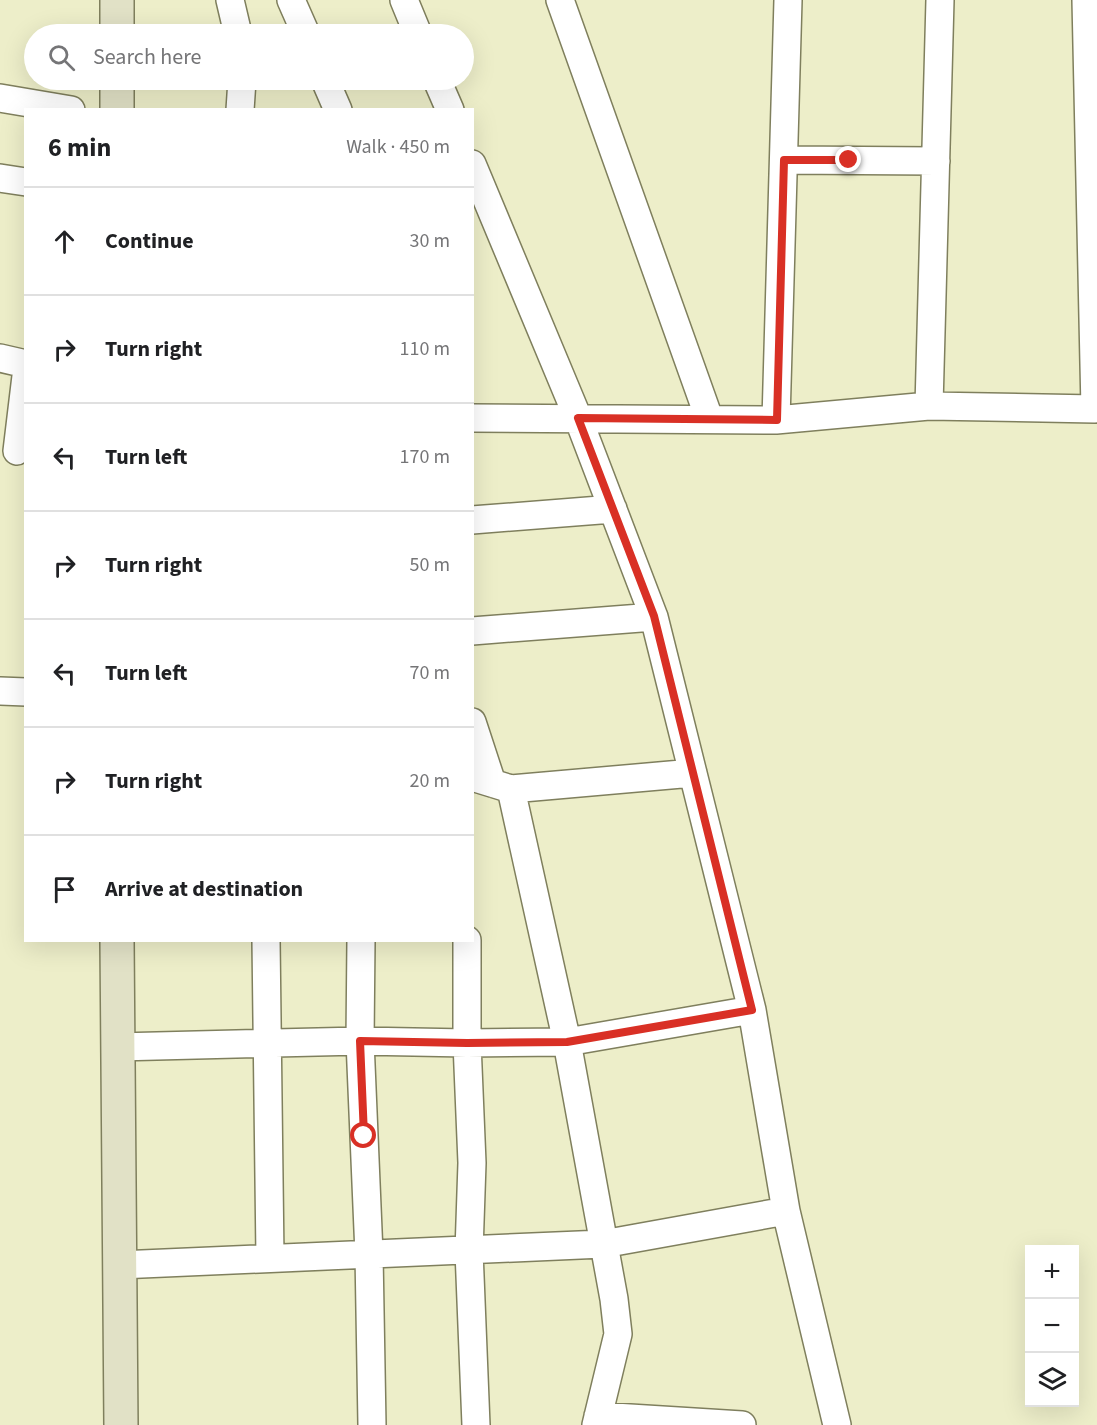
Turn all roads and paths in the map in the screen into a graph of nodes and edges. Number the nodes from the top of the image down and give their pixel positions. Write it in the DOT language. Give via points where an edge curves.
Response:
graph roads {
  1 [pos="117,0"];
  2 [pos="230,0"];
  3 [pos="291,0"];
  4 [pos="404,0"];
  5 [pos="560,0"];
  6 [pos="788,0"];
  7 [pos="940,0"];
  8 [pos="1086,0"];
  9 [pos="117,24"];
  10 [pos="236,24"];
  11 [pos="302,24"];
  12 [pos="414,24"];
  13 [pos="117,90"];
  14 [pos="241,90"];
  15 [pos="329,90"];
  16 [pos="441,90"];
  17 [pos="0,98"];
  18 [pos="58,108"];
  19 [pos="117,108"];
  20 [pos="240,108"];
  21 [pos="337,108"];
  22 [pos="449,108"];
  23 [pos="784,160"];
  24 [pos="936,161"];
  25 [pos="474,169"];
  26 [pos="0,178"];
  27 [pos="24,182"];
  28 [pos="0,358"];
  29 [pos="24,364"];
  30 [pos="24,388"];
  31 [pos="929,406"];
  32 [pos="474,418"];
  33 [pos="578,418"];
  34 [pos="709,418"];
  35 [pos="777,420"];
  36 [pos="14,451"];
  37 [pos="613,509"];
  38 [pos="474,519"];
  39 [pos="654,616"];
  40 [pos="474,631"];
  41 [pos="0,691"];
  42 [pos="24,692"];
  43 [pos="474,728"];
  44 [pos="693,773"];
  45 [pos="492,783"];
  46 [pos="117,942"];
  47 [pos="266,942"];
  48 [pos="361,942"];
  49 [pos="467,942"];
  50 [pos="752,1010"];
  51 [pos="360,1041"];
  52 [pos="268,1042"];
  53 [pos="567,1042"];
  54 [pos="467,1043"];
  55 [pos="117,1047"];
  56 [pos="786,1211"];
  57 [pos="603,1244"];
  58 [pos="469,1251"];
  59 [pos="369,1254"];
  60 [pos="270,1258"];
  61 [pos="119,1264"];
  62 [pos="597,1420"];
  63 [pos="121,1425"];
  64 [pos="372,1425"];
  65 [pos="476,1425"];
  66 [pos="742,1425"];
  67 [pos="837,1425"];
  1 -- 9 [label="main road"];
  2 -- 10 [label="street"];
  3 -- 11 [label="street"];
  4 -- 12 [label="street"];
  5 -- 34 [label="street"];
  6 -- 23 [label="street"];
  7 -- 24 [label="street"];
  8 -- 31 [label="street" via="1095,409"];
  13 -- 19 [label="main road"];
  14 -- 20 [label="street"];
  15 -- 21 [label="street"];
  16 -- 22 [label="street"];
  17 -- 18 [label="street"];
  23 -- 24 [label="street"];
  23 -- 35 [label="street"];
  24 -- 31 [label="street"];
  25 -- 33 [label="street"];
  26 -- 27 [label="street"];
  28 -- 29 [label="street"];
  30 -- 36 [label="street"];
  31 -- 35 [label="street"];
  32 -- 33 [label="street"];
  33 -- 34 [label="street"];
  33 -- 37 [label="street"];
  34 -- 35 [label="street"];
  37 -- 38 [label="street"];
  37 -- 39 [label="street"];
  39 -- 40 [label="street"];
  39 -- 44 [label="street"];
  41 -- 42 [label="street"];
  43 -- 45 [label="street"];
  44 -- 45 [label="street"];
  44 -- 50 [label="street"];
  45 -- 53 [label="street"];
  46 -- 55 [label="main road"];
  47 -- 52 [label="street"];
  48 -- 51 [label="street"];
  49 -- 54 [label="street"];
  50 -- 53 [label="street"];
  50 -- 56 [label="street"];
  51 -- 52 [label="street"];
  51 -- 54 [label="street"];
  51 -- 59 [label="street"];
  52 -- 55 [label="street"];
  52 -- 60 [label="street"];
  53 -- 54 [label="street"];
  53 -- 57 [label="street"];
  54 -- 58 [label="street" via="472,1162"];
  55 -- 61 [label="main road"];
  56 -- 57 [label="street"];
  56 -- 67 [label="street"];
  57 -- 58 [label="street"];
  57 -- 62 [label="street" via="618,1334"];
  58 -- 59 [label="street"];
  58 -- 65 [label="street"];
  59 -- 60 [label="street"];
  59 -- 64 [label="street"];
  60 -- 61 [label="street"];
  61 -- 63 [label="main road"];
  62 -- 66 [label="street"];
}
